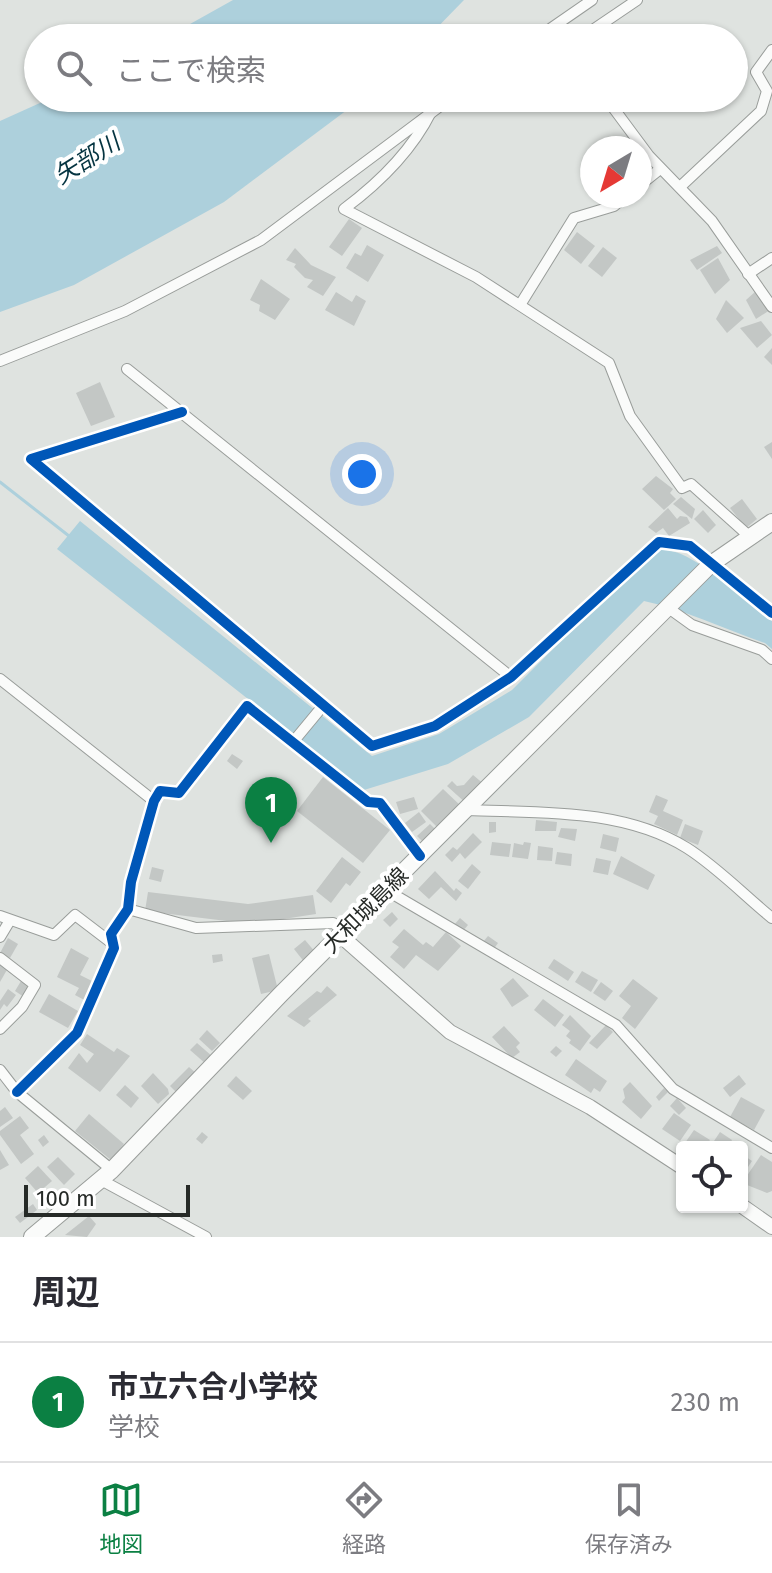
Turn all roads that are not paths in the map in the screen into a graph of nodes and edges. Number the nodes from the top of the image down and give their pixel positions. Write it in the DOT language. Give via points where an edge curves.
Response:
graph roads {
  1 [pos="592,0"];
  2 [pos="637,0"];
  3 [pos="557,24"];
  4 [pos="602,24"];
  5 [pos="772,50"];
  6 [pos="431,112"];
  7 [pos="617,112"];
  8 [pos="660,169"];
  9 [pos="652,175"];
  10 [pos="681,186"];
  11 [pos="607,208"];
  12 [pos="772,258"];
  13 [pos="748,274"];
  14 [pos="520,305"];
  15 [pos="772,307"];
  16 [pos="0,361"];
  17 [pos="127,369"];
  18 [pos="182,412"];
  19 [pos="772,522"];
  20 [pos="749,536"];
  21 [pos="711,564"];
  22 [pos="667,607"];
  23 [pos="772,613"];
  24 [pos="772,659"];
  25 [pos="511,677"];
  26 [pos="0,679"];
  27 [pos="318,710"];
  28 [pos="293,742"];
  29 [pos="154,801"];
  30 [pos="467,810"];
  31 [pos="420,856"];
  32 [pos="386,890"];
  33 [pos="128,909"];
  34 [pos="772,918"];
  35 [pos="4,919"];
  36 [pos="343,934"];
  37 [pos="0,937"];
  38 [pos="113,944"];
  39 [pos="0,958"];
  40 [pos="0,1029"];
  41 [pos="0,1070"];
  42 [pos="17,1092"];
  43 [pos="772,1148"];
  44 [pos="676,1163"];
  45 [pos="106,1175"];
  46 [pos="748,1210"];
  47 [pos="772,1227"];
  48 [pos="32,1237"];
  49 [pos="206,1237"];
  1 -- 3 [label="street"];
  2 -- 4 [label="street"];
  5 -- 10 [label="street" via="756,72 767,91 761,111"];
  6 -- 14 [label="street" via="379,183 344,209"];
  6 -- 16 [label="street" via="249,248 125,311"];
  7 -- 8 [label="street"];
  8 -- 9 [label="street"];
  8 -- 10 [label="street"];
  10 -- 13 [label="street"];
  11 -- 14 [label="street" via="574,218"];
  12 -- 13 [label="street"];
  13 -- 15 [label="street"];
  14 -- 20 [label="street" via="609,363 630,416 682,488 691,484"];
  17 -- 18 [label="street"];
  18 -- 25 [label="street"];
  18 -- 27 [label="street" via="31,459"];
  19 -- 20 [label="main road, 大和城島線"];
  20 -- 21 [label="main road, 大和城島線"];
  21 -- 22 [label="main road, 大和城島線"];
  21 -- 23 [label="street"];
  21 -- 25 [label="street" via="690,546 651,546"];
  22 -- 24 [label="street" via="692,625 762,650"];
  22 -- 30 [label="main road, 大和城島線"];
  25 -- 27 [label="street" via="435,726 372,746"];
  26 -- 29 [label="street"];
  27 -- 28 [label="street"];
  28 -- 29 [label="street" via="247,706 179,793 160,791"];
  28 -- 31 [label="street" via="368,802 380,803"];
  29 -- 33 [label="street"];
  30 -- 31 [label="main road, 大和城島線"];
  30 -- 34 [label="street" via="617,821 688,849"];
  31 -- 32 [label="main road, 大和城島線"];
  32 -- 36 [label="main road, 大和城島線"];
  32 -- 43 [label="street" via="616,1025 673,1089"];
  33 -- 36 [label="street" via="196,928 333,923"];
  33 -- 38 [label="street" via="111,934"];
  35 -- 37 [label="street"];
  35 -- 38 [label="street" via="54,935 75,915"];
  36 -- 44 [label="street" via="450,1032 590,1107"];
  36 -- 45 [label="main road, 大和城島線"];
  38 -- 42 [label="street" via="77,1033"];
  39 -- 40 [label="street" via="35,985"];
  41 -- 42 [label="street"];
  42 -- 45 [label="street"];
  45 -- 48 [label="main road, 大和城島線"];
  45 -- 49 [label="street"];
  46 -- 47 [label="street"];
}
